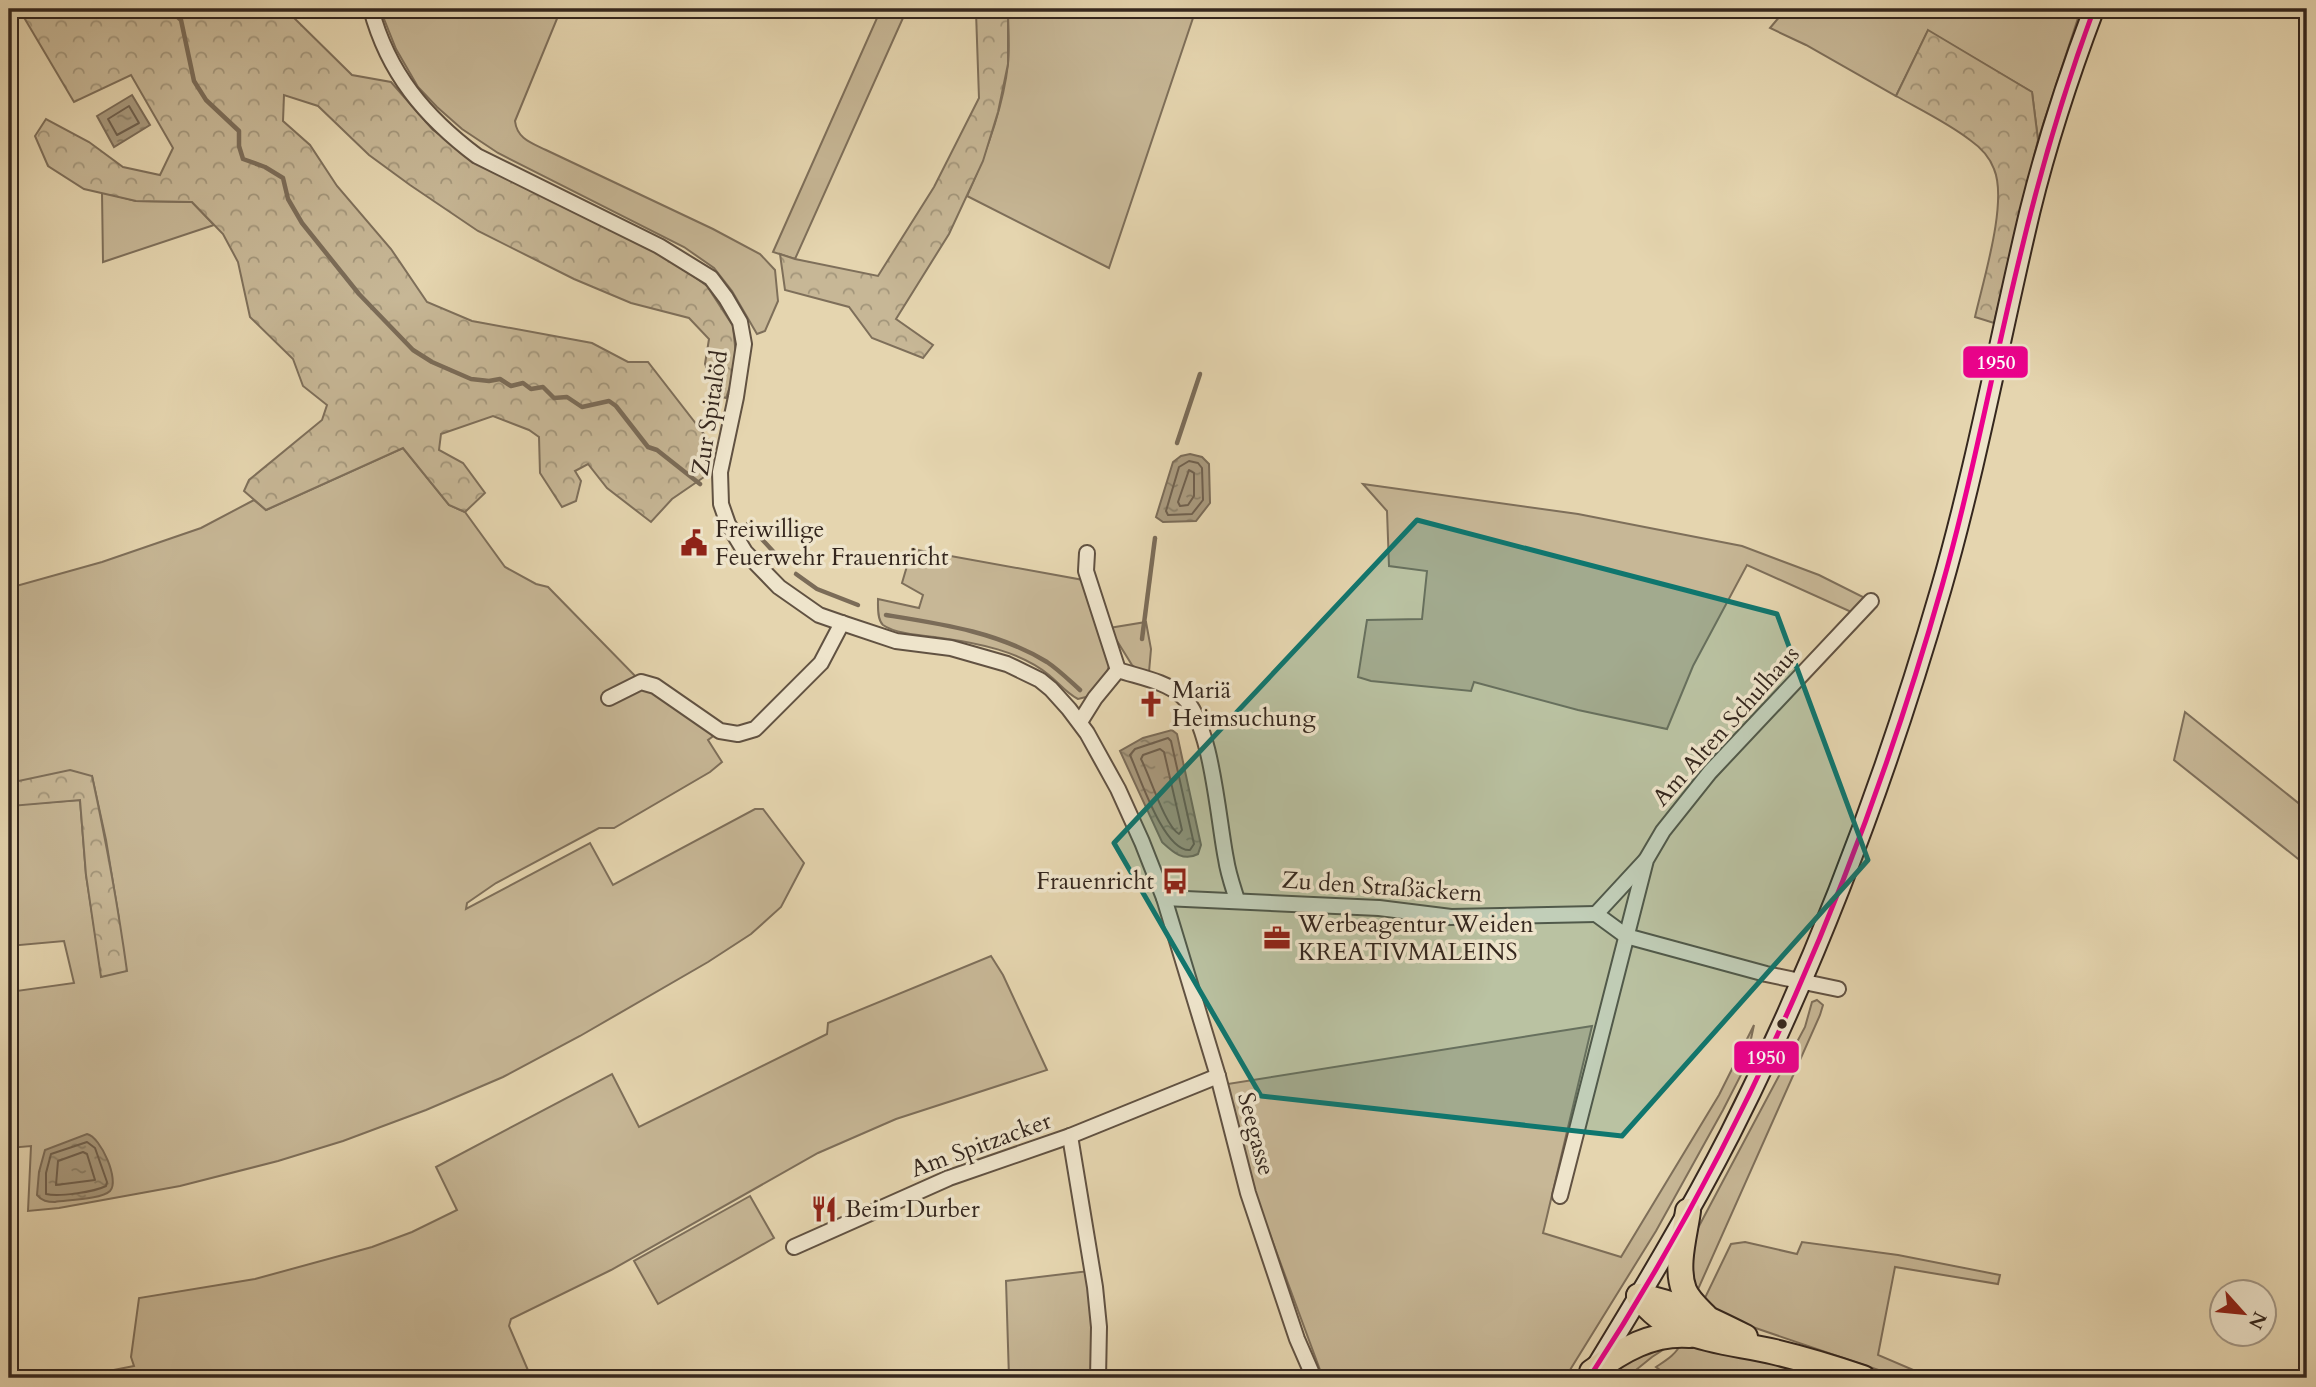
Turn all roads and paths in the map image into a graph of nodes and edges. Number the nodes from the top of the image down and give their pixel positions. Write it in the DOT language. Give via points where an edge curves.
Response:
graph roads {
  1 [pos="371,9"];
  2 [pos="2094,9"];
  3 [pos="1087,553"];
  4 [pos="1871,601"];
  5 [pos="842,623"];
  6 [pos="1118,670"];
  7 [pos="609,698"];
  8 [pos="1080,722"];
  9 [pos="1646,860"];
  10 [pos="1164,898"];
  11 [pos="1237,900"];
  12 [pos="1596,914"];
  13 [pos="1626,936"];
  14 [pos="1801,982"];
  15 [pos="1838,989"];
  16 [pos="1218,1076"];
  17 [pos="1070,1136"];
  18 [pos="1560,1196"];
  19 [pos="1688,1211"];
  20 [pos="794,1247"];
  21 [pos="1639,1296"];
  22 [pos="1703,1326"];
  23 [pos="1590,1375"];
  24 [pos="1098,1378"];
  25 [pos="1314,1378"];
  26 [pos="1863,1378"];
  1 -- 5 [label="street, Zur Spitalöd" via="376,29 407,89 453,138 477,156 659,246 711,278 740,322 744,344 720,472 720,504 745,552 779,587 819,615"];
  2 -- 14 [label="main road" via="2031,209 1942,586 1901,719"];
  3 -- 6 [label="street" via="1086,570"];
  4 -- 9 [label="street, Am Alten Schulhaus" via="1710,772"];
  5 -- 7 [label="street" via="821,663 755,729 738,734 720,732 655,686 641,682"];
  5 -- 8 [label="street, Zur Spitalöd" via="896,641 951,648 1007,664 1040,680"];
  6 -- 8 [label="street"];
  6 -- 11 [label="street" via="1174,690 1192,709 1212,774"];
  8 -- 10 [label="street, Seegasse" via="1118,789"];
  9 -- 12 [label="street"];
  9 -- 13 [label="street, Am Alten Schulhaus"];
  10 -- 11 [label="street, Zu den Straßäckern"];
  10 -- 16 [label="street, Seegasse"];
  11 -- 12 [label="street, Zu den Straßäckern" via="1451,917"];
  12 -- 13 [label="street"];
  13 -- 14 [label="street"];
  13 -- 18 [label="street, Am Alten Schulhaus"];
  14 -- 15 [label="street"];
  14 -- 19 [label="main road"];
  16 -- 17 [label="street, Am Spitzacker"];
  16 -- 25 [label="street, Seegasse" via="1248,1193"];
  17 -- 20 [label="street, Am Spitzacker" via="949,1178"];
  17 -- 24 [label="street, Am Spitzacker" via="1095,1287"];
  19 -- 21 [label="main road"];
  19 -- 22 [label="highway" via="1682,1282"];
  21 -- 22 [label="highway" via="1649,1310 1672,1326"];
  21 -- 23 [label="main road"];
  22 -- 23 [label="highway" via="1624,1350"];
  22 -- 26 [label="highway" via="1740,1346"];
}
